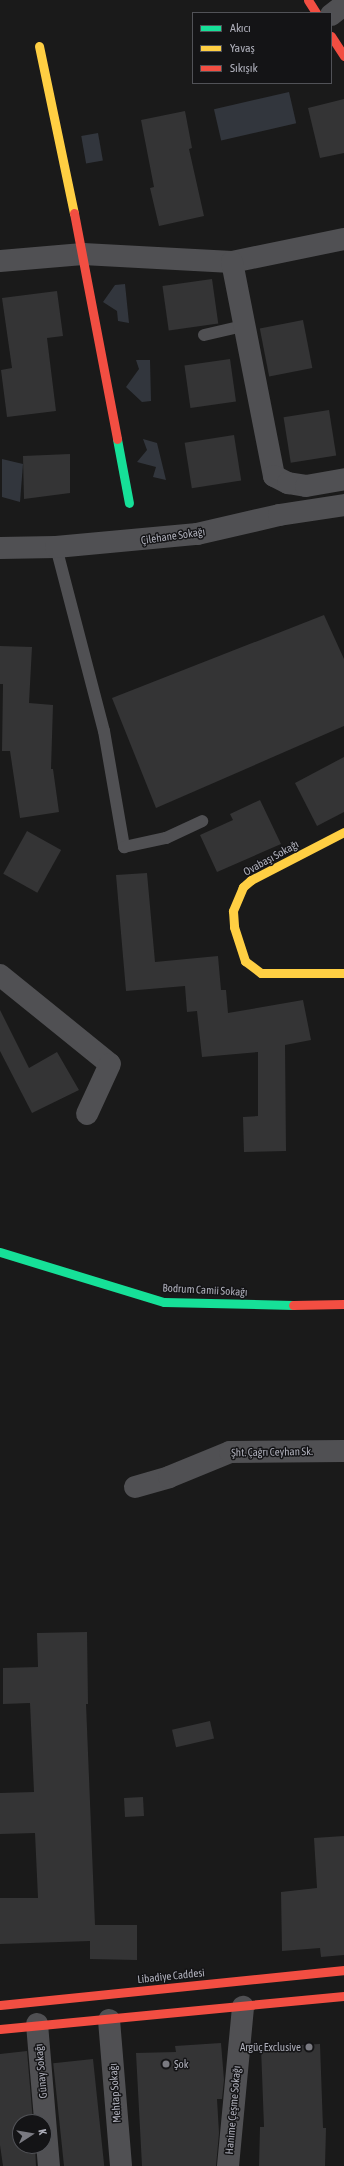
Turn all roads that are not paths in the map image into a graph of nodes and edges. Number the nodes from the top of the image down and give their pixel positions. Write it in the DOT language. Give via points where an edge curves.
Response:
graph roads {
  1 [pos="308,0"];
  2 [pos="344,5"];
  3 [pos="315,12"];
  4 [pos="332,14"];
  5 [pos="332,38"];
  6 [pos="39,46"];
  7 [pos="344,56"];
  8 [pos="344,239"];
  9 [pos="83,254"];
  10 [pos="0,261"];
  11 [pos="232,262"];
  12 [pos="243,326"];
  13 [pos="204,335"];
  14 [pos="344,479"];
  15 [pos="129,503"];
  16 [pos="344,505"];
  17 [pos="56,547"];
  18 [pos="0,548"];
  19 [pos="202,821"];
  20 [pos="344,832"];
  21 [pos="344,973"];
  22 [pos="0,975"];
  23 [pos="87,1114"];
  24 [pos="0,1252"];
  25 [pos="344,1304"];
  26 [pos="344,1452"];
  27 [pos="135,1487"];
  28 [pos="344,1970"];
  29 [pos="344,1996"];
  30 [pos="0,2005"];
  31 [pos="243,2007"];
  32 [pos="109,2020"];
  33 [pos="37,2024"];
  34 [pos="0,2029"];
  35 [pos="49,2166"];
  36 [pos="121,2166"];
  37 [pos="228,2166"];
  1 -- 3 [label="street"];
  2 -- 4 [label="street"];
  5 -- 7 [label="street"];
  6 -- 9 [label="street"];
  8 -- 11 [label="street"];
  9 -- 10 [label="street"];
  9 -- 11 [label="street"];
  9 -- 15 [label="street"];
  11 -- 12 [label="street"];
  12 -- 13 [label="lane"];
  12 -- 14 [label="street" via="274,476 306,486"];
  16 -- 17 [label="street, Çilehane Sokağı" via="197,534"];
  17 -- 18 [label="street, Çilehane Sokağı"];
  17 -- 19 [label="lane" via="104,731 124,847 166,838"];
  20 -- 21 [label="street, Ovabaşı Sokağı" via="252,880 243,887 233,911 234,927 245,961 261,973"];
  22 -- 23 [label="street" via="110,1064"];
  24 -- 25 [label="street, Bodrum Camii Sokağı" via="164,1302 315,1306"];
  26 -- 27 [label="street, Şht. Çağrı Ceyhan Sk." via="230,1452 169,1477"];
  28 -- 30 [label="street, Libadiye Caddesi"];
  29 -- 31 [label="street"];
  31 -- 32 [label="street"];
  31 -- 37 [label="street, Hanime Çeşme Sokağı"];
  32 -- 33 [label="street"];
  32 -- 36 [label="street, Mehtap Sokağı"];
  33 -- 34 [label="street"];
  33 -- 35 [label="street, Günay Sokağı"];
}
